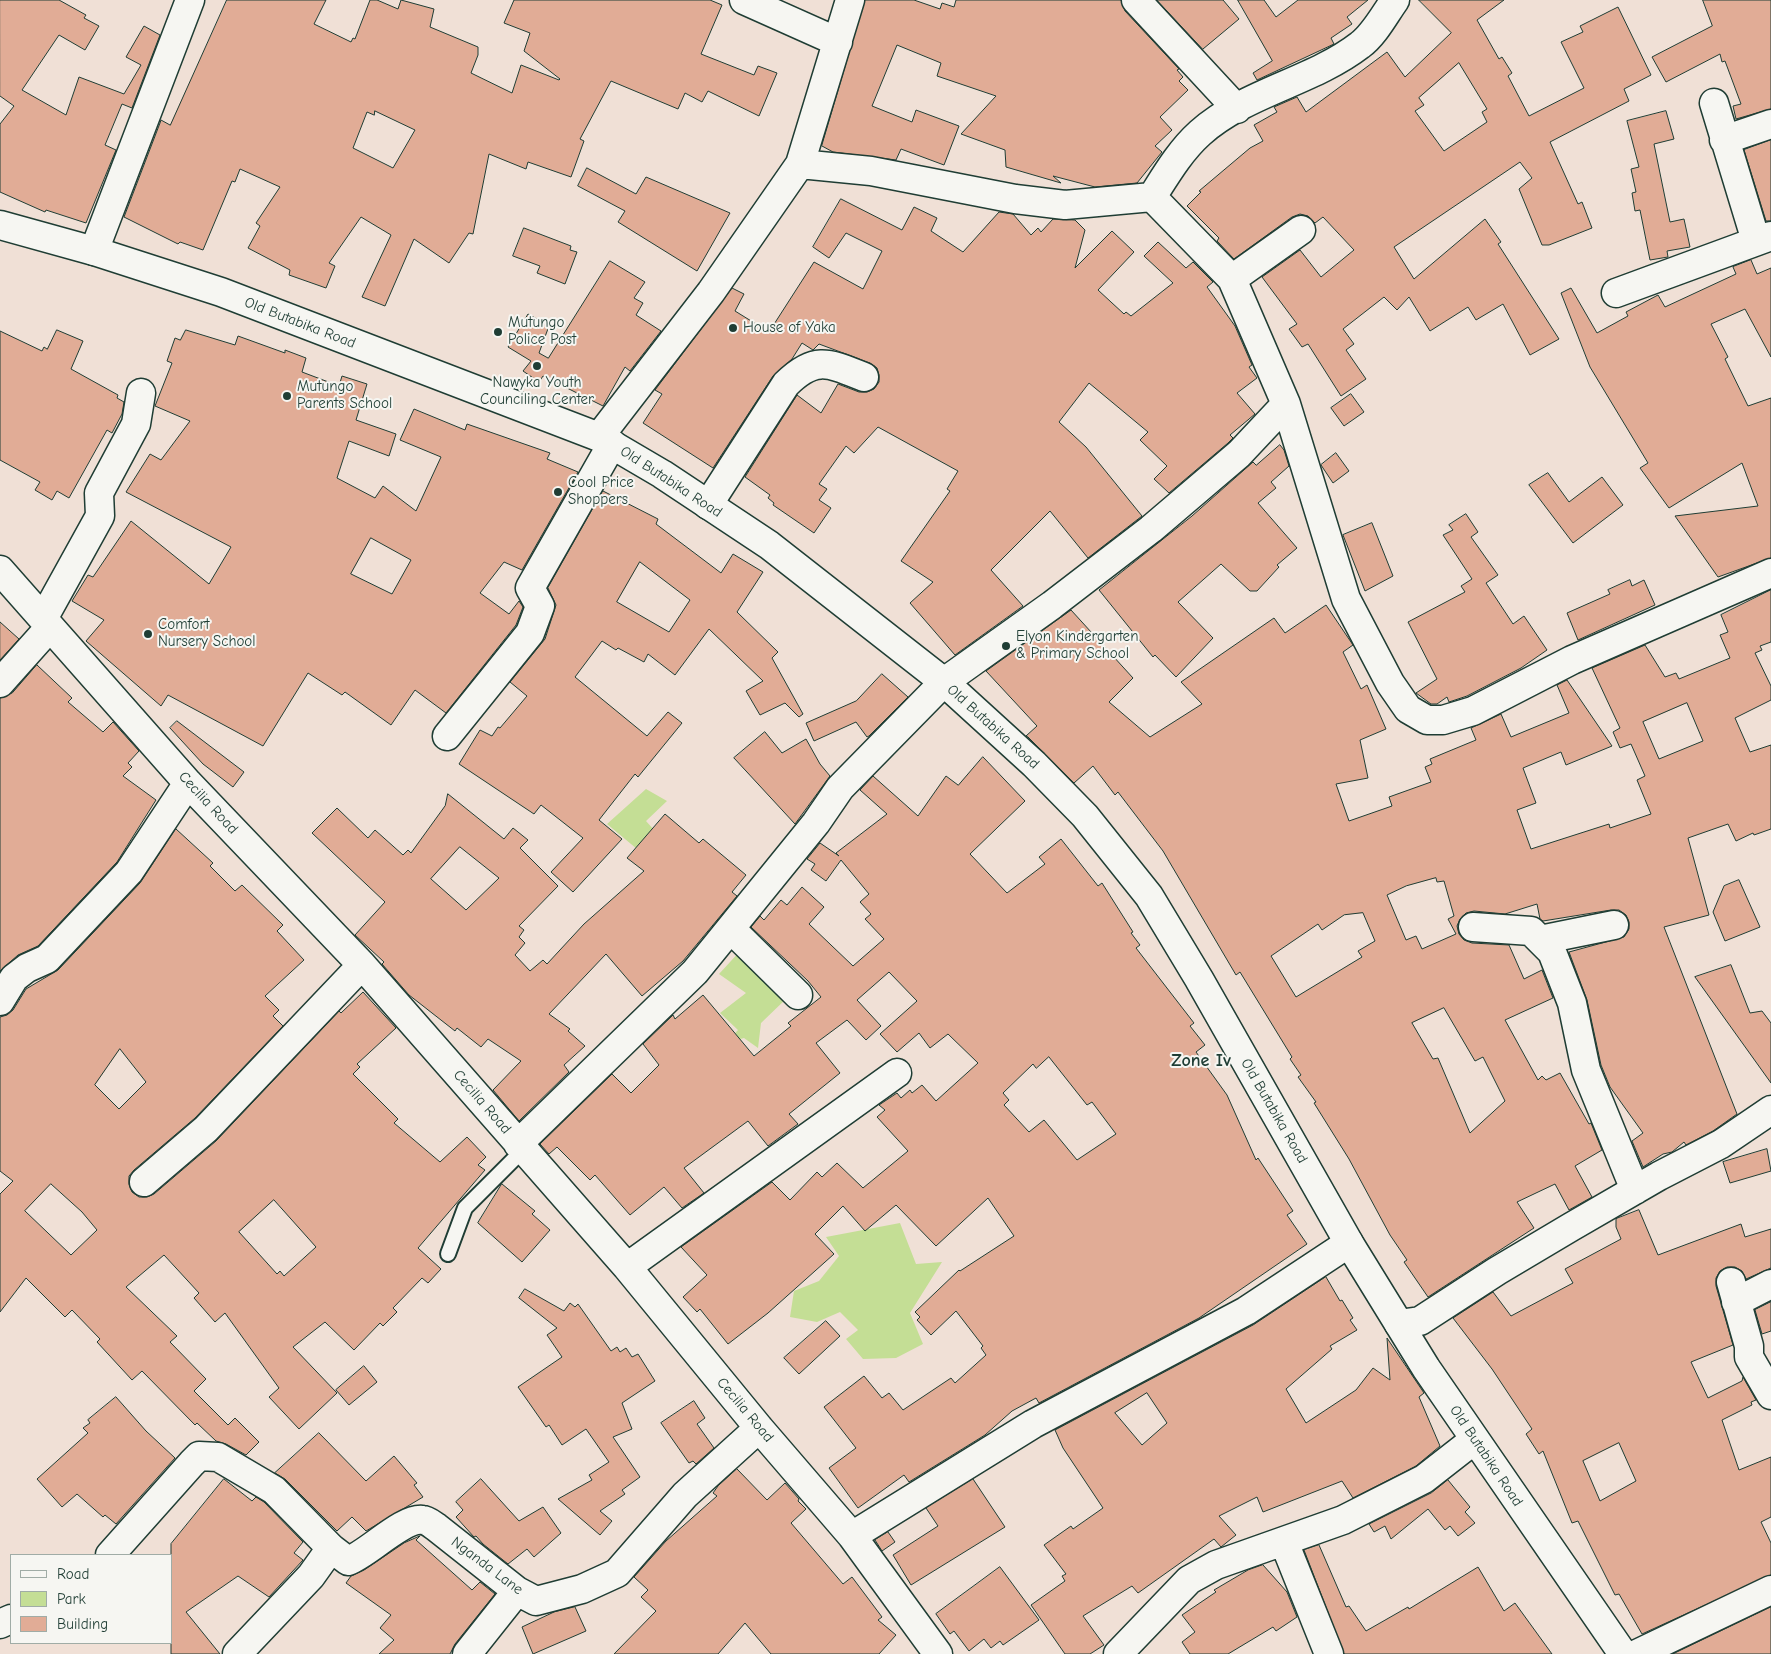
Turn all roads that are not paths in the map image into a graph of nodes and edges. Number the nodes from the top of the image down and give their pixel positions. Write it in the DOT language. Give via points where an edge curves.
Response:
graph roads {
  1 [pos="190,0"];
  2 [pos="744,0"];
  3 [pos="850,0"];
  4 [pos="1136,0"];
  5 [pos="1392,2"];
  6 [pos="838,42"];
  7 [pos="1714,103"];
  8 [pos="1237,109"];
  9 [pos="1771,124"];
  10 [pos="1724,140"];
  11 [pos="800,164"];
  12 [pos="1152,197"];
  13 [pos="0,225"];
  14 [pos="1301,230"];
  15 [pos="1764,239"];
  16 [pos="94,251"];
  17 [pos="1232,279"];
  18 [pos="1616,293"];
  19 [pos="864,377"];
  20 [pos="141,393"];
  21 [pos="1286,404"];
  22 [pos="605,440"];
  23 [pos="708,505"];
  24 [pos="0,570"];
  25 [pos="1771,573"];
  26 [pos="46,623"];
  27 [pos="0,682"];
  28 [pos="944,682"];
  29 [pos="447,736"];
  30 [pos="188,784"];
  31 [pos="1614,925"];
  32 [pos="1474,927"];
  33 [pos="731,929"];
  34 [pos="1540,940"];
  35 [pos="362,965"];
  36 [pos="798,995"];
  37 [pos="0,1001"];
  38 [pos="897,1073"];
  39 [pos="1771,1110"];
  40 [pos="521,1147"];
  41 [pos="144,1182"];
  42 [pos="1635,1190"];
  43 [pos="1349,1243"];
  44 [pos="448,1254"];
  45 [pos="627,1267"];
  46 [pos="1771,1284"];
  47 [pos="1399,1324"];
  48 [pos="1771,1395"];
  49 [pos="759,1428"];
  50 [pos="1474,1440"];
  51 [pos="852,1536"];
  52 [pos="1284,1542"];
  53 [pos="331,1548"];
  54 [pos="111,1554"];
  55 [pos="1771,1590"];
  56 [pos="517,1591"];
  57 [pos="237,1654"];
  58 [pos="467,1654"];
  59 [pos="938,1654"];
  60 [pos="1118,1654"];
  61 [pos="1329,1654"];
  62 [pos="1623,1654"];
  63 [pos="1637,1654"];
  1 -- 16 [label="street"];
  2 -- 6 [label="street"];
  3 -- 6 [label="street"];
  4 -- 8 [label="street"];
  5 -- 8 [label="street" via="1362,44 1344,57"];
  6 -- 11 [label="street"];
  7 -- 10 [label="street"];
  8 -- 12 [label="street" via="1201,132 1179,156"];
  9 -- 10 [label="street"];
  10 -- 15 [label="street"];
  11 -- 12 [label="street" via="871,171 1016,199 1065,205"];
  11 -- 22 [label="street"];
  12 -- 17 [label="street"];
  13 -- 16 [label="street, Old Butabika Road"];
  14 -- 17 [label="street"];
  15 -- 18 [label="street"];
  16 -- 22 [label="street, Old Butabika Road" via="221,292"];
  17 -- 21 [label="street"];
  19 -- 23 [label="street" via="837,366 814,365 800,370 786,384"];
  20 -- 26 [label="street" via="136,424 99,494 100,516"];
  21 -- 25 [label="street" via="1346,599 1403,703 1408,710 1427,720 1443,720 1473,711 1572,660"];
  21 -- 28 [label="street" via="1239,454 1151,529"];
  22 -- 23 [label="street, Old Butabika Road"];
  22 -- 29 [label="street" via="530,588 540,606 530,633"];
  23 -- 28 [label="street, Old Butabika Road" via="768,545"];
  24 -- 26 [label="street, Cecilia Road"];
  26 -- 27 [label="street"];
  26 -- 30 [label="street, Cecilia Road"];
  28 -- 33 [label="street" via="840,788"];
  28 -- 43 [label="street, Old Butabika Road" via="1034,764 1084,816 1148,896 1199,979"];
  30 -- 35 [label="street, Cecilia Road"];
  30 -- 37 [label="street" via="128,872 47,959 14,978"];
  31 -- 34 [label="street"];
  32 -- 34 [label="street" via="1531,931"];
  33 -- 36 [label="street"];
  33 -- 40 [label="street" via="695,972"];
  34 -- 42 [label="street" via="1552,952 1572,1003 1586,1070"];
  35 -- 40 [label="street, Cecilia Road"];
  35 -- 41 [label="street" via="206,1128"];
  38 -- 45 [label="street"];
  39 -- 42 [label="street" via="1721,1144"];
  40 -- 44 [label="lane" via="465,1208"];
  40 -- 45 [label="street, Cecilia Road"];
  42 -- 47 [label="street" via="1496,1271 1420,1321"];
  43 -- 47 [label="street, Old Butabika Road"];
  43 -- 51 [label="street" via="1246,1311 1033,1424"];
  45 -- 49 [label="street, Cecilia Road"];
  46 -- 48 [label="street" via="1734,1292 1749,1357"];
  47 -- 50 [label="street, Old Butabika Road"];
  49 -- 51 [label="street, Cecilia Road"];
  49 -- 56 [label="street, Nganda Lane" via="685,1495 617,1573 582,1589 536,1600"];
  50 -- 52 [label="street" via="1424,1479 1344,1520"];
  50 -- 62 [label="street, Old Butabika Road"];
  51 -- 59 [label="street, Cecilia Road"];
  52 -- 60 [label="street" via="1216,1565 1189,1580"];
  52 -- 61 [label="street"];
  53 -- 54 [label="street, Nganda Lane" via="274,1490 218,1457 199,1456"];
  53 -- 56 [label="street, Nganda Lane" via="348,1562 360,1557 406,1523 422,1520 436,1527"];
  53 -- 57 [label="street" via="311,1576"];
  55 -- 63 [label="street"];
  56 -- 58 [label="street"];
}
